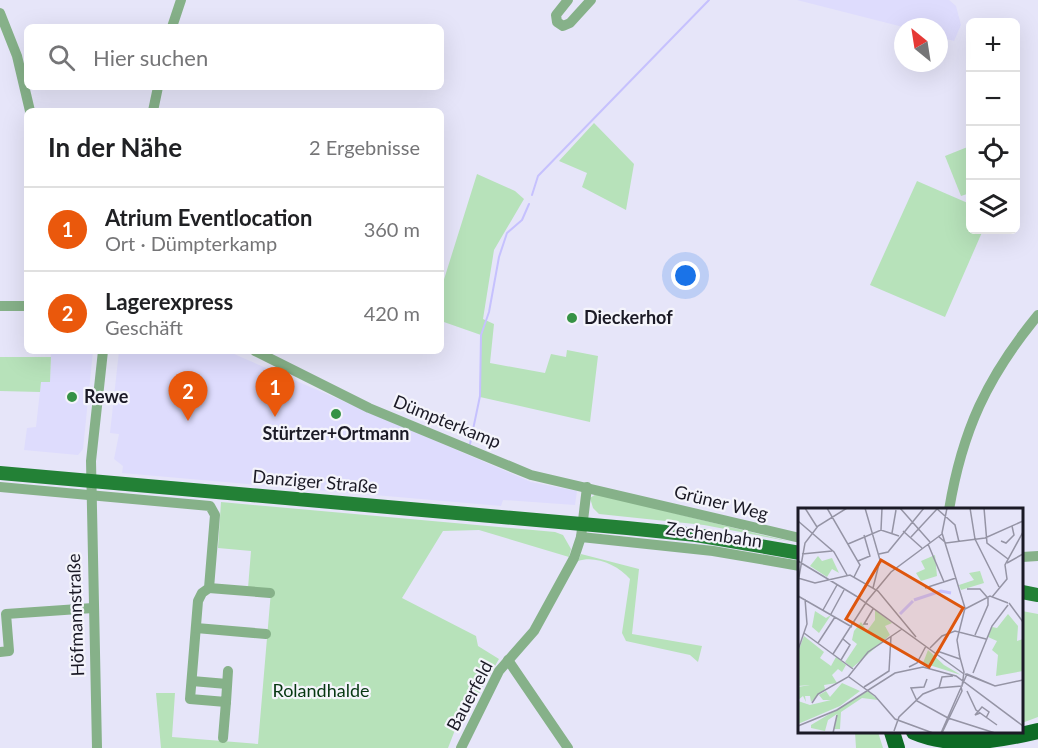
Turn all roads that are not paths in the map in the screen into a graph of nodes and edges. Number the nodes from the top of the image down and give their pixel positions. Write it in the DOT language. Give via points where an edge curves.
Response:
graph roads {
  1 [pos="181,0"];
  2 [pos="568,0"];
  3 [pos="591,0"];
  4 [pos="0,14"];
  5 [pos="173,24"];
  6 [pos="24,86"];
  7 [pos="25,90"];
  8 [pos="157,90"];
  9 [pos="29,108"];
  10 [pos="154,108"];
  11 [pos="0,306"];
  12 [pos="24,306"];
  13 [pos="1038,315"];
  14 [pos="103,354"];
  15 [pos="261,354"];
  16 [pos="0,473"];
  17 [pos="91,480"];
  18 [pos="0,487"];
  19 [pos="587,487"];
  20 [pos="91,495"];
  21 [pos="636,499"];
  22 [pos="949,508"];
  23 [pos="581,530"];
  24 [pos="624,534"];
  25 [pos="798,538"];
  26 [pos="798,553"];
  27 [pos="1038,556"];
  28 [pos="1023,557"];
  29 [pos="798,566"];
  30 [pos="209,588"];
  31 [pos="1023,592"];
  32 [pos="270,593"];
  33 [pos="1038,595"];
  34 [pos="93,608"];
  35 [pos="196,628"];
  36 [pos="266,634"];
  37 [pos="0,652"];
  38 [pos="508,660"];
  39 [pos="228,671"];
  40 [pos="192,681"];
  41 [pos="227,684"];
  42 [pos="226,702"];
  43 [pos="892,733"];
  44 [pos="916,733"];
  45 [pos="1038,733"];
  46 [pos="223,738"];
  47 [pos="97,748"];
  48 [pos="461,748"];
  49 [pos="568,748"];
  50 [pos="897,748"];
  51 [pos="1008,748"];
  1 -- 5 [label="street"];
  2 -- 3 [label="street" via="556,18 562,26 572,22"];
  4 -- 6 [label="street"];
  7 -- 9 [label="street"];
  8 -- 10 [label="street"];
  11 -- 12 [label="street"];
  13 -- 22 [label="street" via="987,386 960,456"];
  14 -- 17 [label="street, Höfmannstraße"];
  15 -- 19 [label="street, Dümpterkamp" via="369,408 492,459 537,477"];
  16 -- 17 [label="main road, Danziger Straße"];
  17 -- 20 [label="street, Höfmannstraße"];
  17 -- 23 [label="main road, Danziger Straße"];
  18 -- 20 [label="street"];
  19 -- 21 [label="street, Dümpterkamp"];
  19 -- 23 [label="street, Bauerfeld"];
  20 -- 30 [label="street" via="213,508"];
  20 -- 34 [label="street, Höfmannstraße"];
  21 -- 25 [label="street, Grüner Weg"];
  23 -- 24 [label="main road, Danziger Straße"];
  23 -- 38 [label="street, Bauerfeld" via="574,558 534,631"];
  24 -- 26 [label="main road, Zechenbahn" via="696,535"];
  24 -- 29 [label="street, Zechenbahn"];
  27 -- 28 [label="street"];
  30 -- 32 [label="street"];
  30 -- 35 [label="street" via="200,596"];
  31 -- 33 [label="main road"];
  34 -- 37 [label="street" via="6,614 9,651"];
  34 -- 47 [label="street, Höfmannstraße"];
  35 -- 36 [label="street"];
  35 -- 40 [label="street"];
  38 -- 48 [label="street, Bauerfeld" via="485,696"];
  38 -- 49 [label="street"];
  39 -- 41 [label="street"];
  40 -- 41 [label="street"];
  40 -- 42 [label="street" via="190,699"];
  41 -- 42 [label="street"];
  42 -- 46 [label="street"];
  43 -- 50 [label="highway"];
  44 -- 45 [label="highway" via="950,747"];
  45 -- 51 [label="highway"];
}
